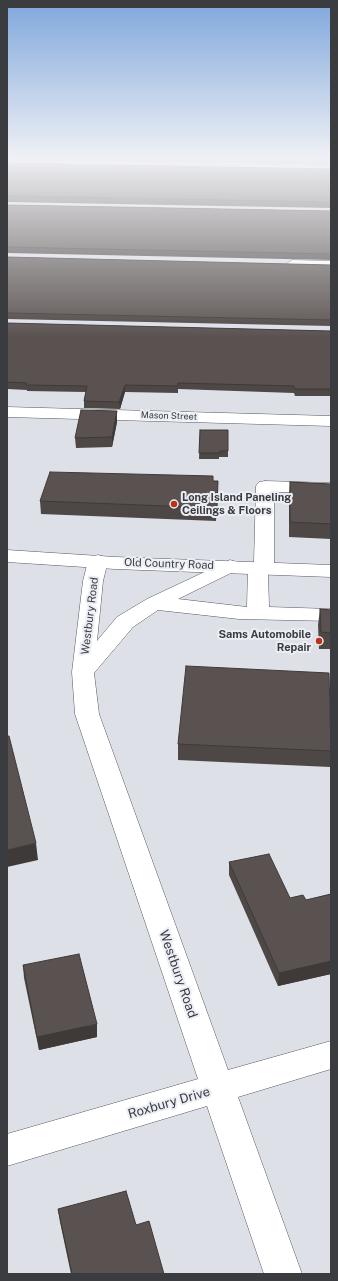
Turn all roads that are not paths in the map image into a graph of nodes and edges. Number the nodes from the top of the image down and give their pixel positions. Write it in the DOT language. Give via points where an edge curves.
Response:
graph roads {
  1 [pos="276,264"];
  2 [pos="331,265"];
  3 [pos="7,412"];
  4 [pos="331,421"];
  5 [pos="331,488"];
  6 [pos="7,556"];
  7 [pos="98,561"];
  8 [pos="230,566"];
  9 [pos="261,567"];
  10 [pos="331,571"];
  11 [pos="154,603"];
  12 [pos="258,614"];
  13 [pos="331,615"];
  14 [pos="83,672"];
  15 [pos="331,1055"];
  16 [pos="218,1088"];
  17 [pos="7,1150"];
  18 [pos="283,1274"];
  1 -- 2 [label="street"];
  3 -- 4 [label="street, Mason Street"];
  5 -- 9 [label="street" via="265,486"];
  6 -- 7 [label="street, Old Country Road"];
  7 -- 8 [label="street, Old Country Road"];
  7 -- 14 [label="street, Westbury Road" via="93,581"];
  8 -- 9 [label="street, Old Country Road"];
  8 -- 11 [label="street, Westbury Road"];
  9 -- 10 [label="street, Old Country Road"];
  9 -- 12 [label="street"];
  11 -- 12 [label="street"];
  11 -- 14 [label="street, Westbury Road" via="125,622"];
  12 -- 13 [label="street"];
  14 -- 16 [label="street, Westbury Road" via="87,714"];
  15 -- 16 [label="street, Roxbury Drive"];
  16 -- 17 [label="street, Roxbury Drive"];
  16 -- 18 [label="street, Westbury Road"];
}
